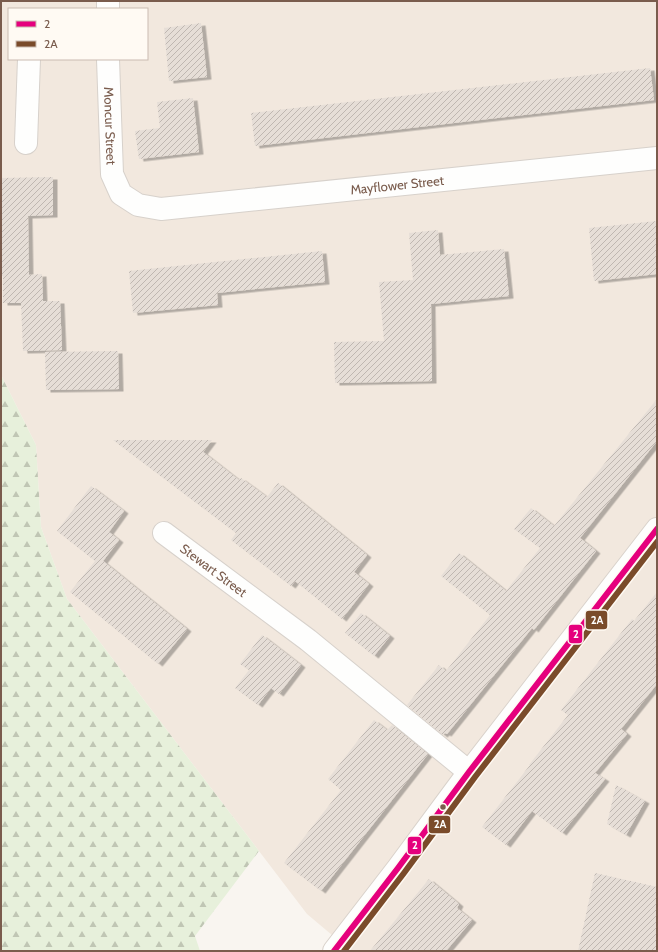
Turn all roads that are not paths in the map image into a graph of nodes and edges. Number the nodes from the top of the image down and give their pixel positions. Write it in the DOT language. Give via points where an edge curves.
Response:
graph roads {
  1 [pos="29,60"];
  2 [pos="108,60"];
  3 [pos="26,143"];
  4 [pos="657,158"];
  5 [pos="138,205"];
  6 [pos="657,529"];
  7 [pos="164,533"];
  8 [pos="470,772"];
  9 [pos="340,943"];
  1 -- 3 [label="street"];
  2 -- 5 [label="street, Moncur Street" via="112,174 121,194"];
  4 -- 5 [label="street, Mayflower Street" via="161,209"];
  6 -- 8 [label="street"];
  7 -- 8 [label="street, Stewart Street" via="308,640"];
  8 -- 9 [label="street"];
}
